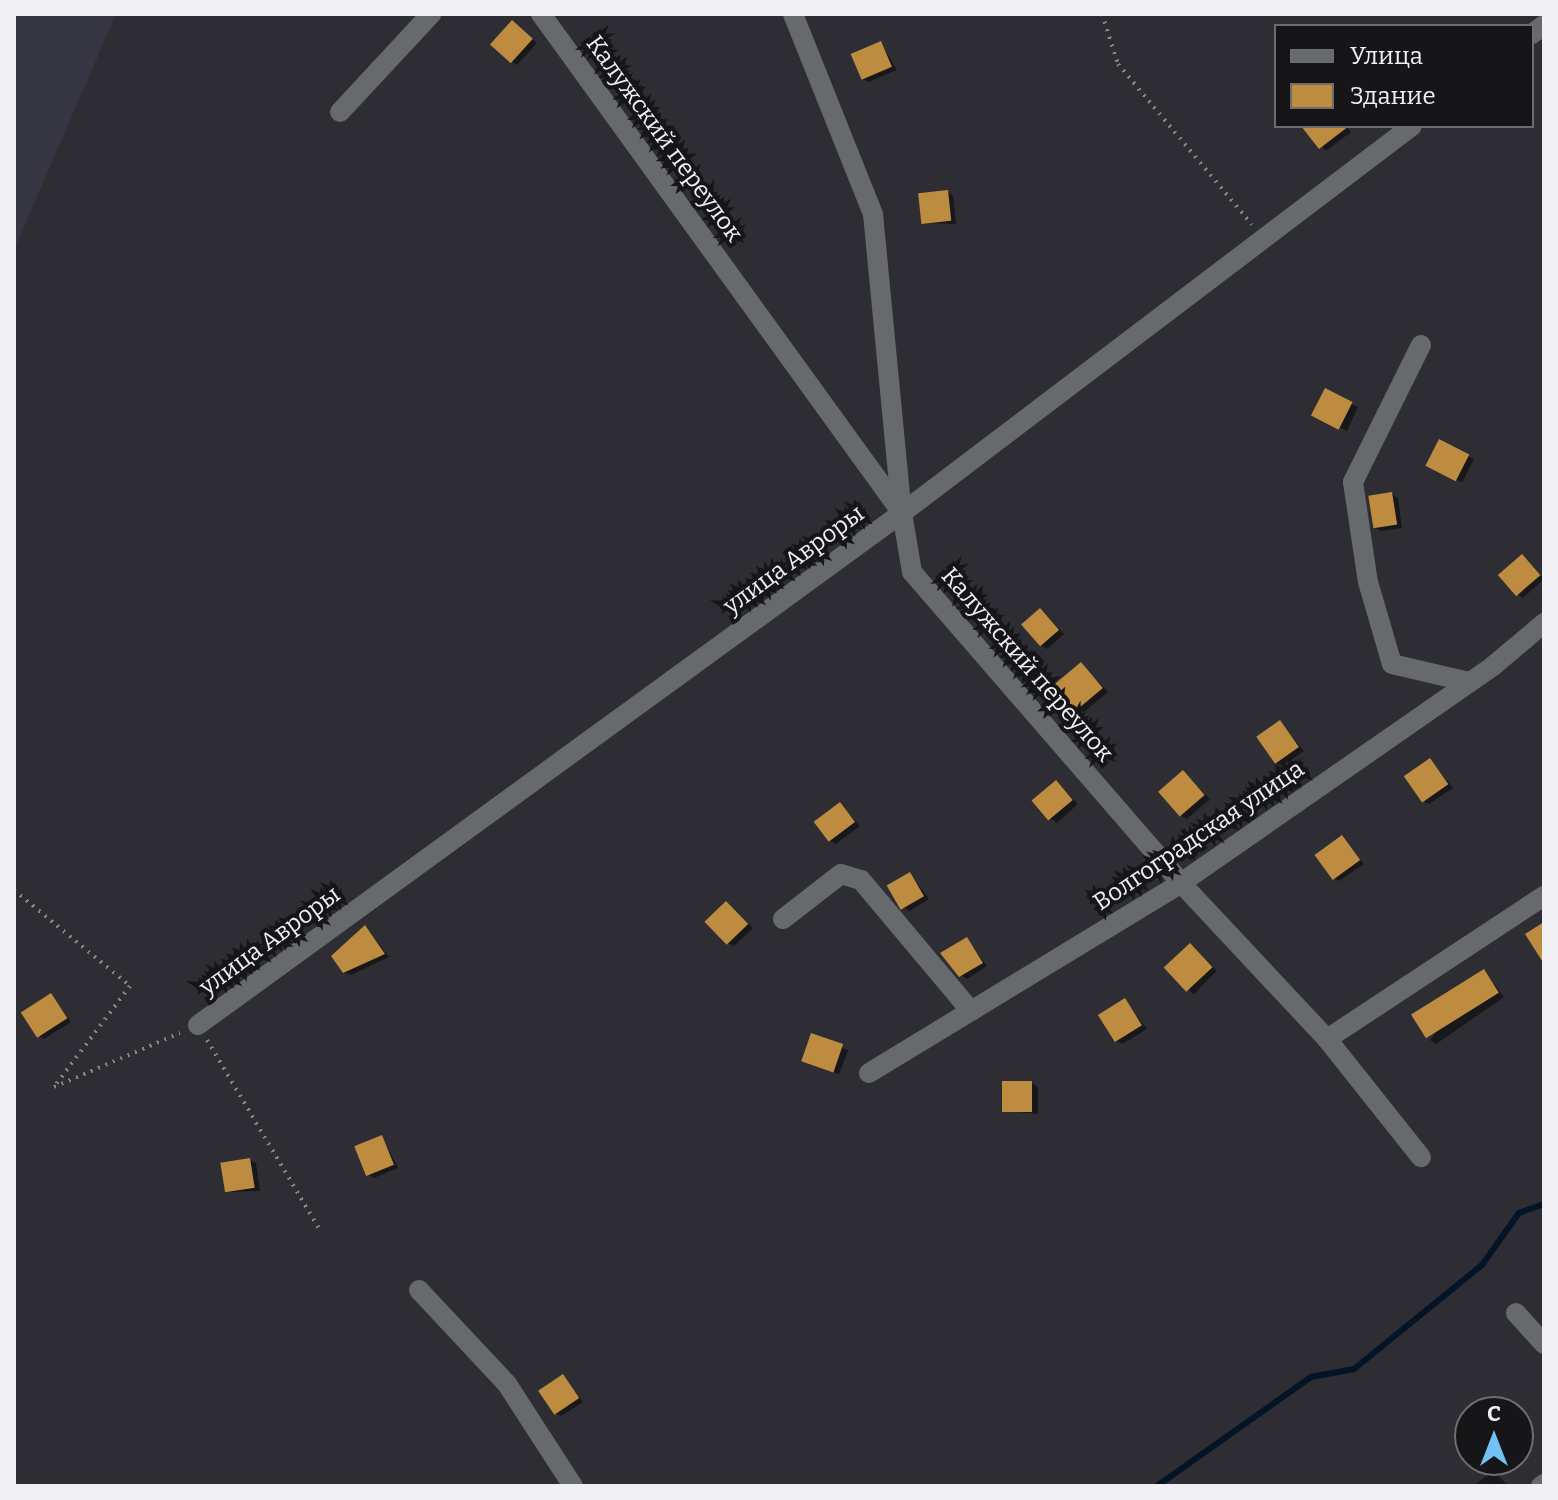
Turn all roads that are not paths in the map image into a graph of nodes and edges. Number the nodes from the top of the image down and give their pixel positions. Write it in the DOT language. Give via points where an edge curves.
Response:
graph roads {
  1 [pos="431,14"];
  2 [pos="541,14"];
  3 [pos="793,14"];
  4 [pos="340,112"];
  5 [pos="1409,128"];
  6 [pos="1421,345"];
  7 [pos="902,513"];
  8 [pos="1544,623"];
  9 [pos="1469,682"];
  10 [pos="1181,883"];
  11 [pos="1544,896"];
  12 [pos="783,919"];
  13 [pos="971,1011"];
  14 [pos="198,1025"];
  15 [pos="1327,1039"];
  16 [pos="869,1073"];
  17 [pos="1421,1157"];
  18 [pos="419,1290"];
  19 [pos="1516,1313"];
  20 [pos="1544,1344"];
  21 [pos="573,1486"];
  1 -- 4 [label="street"];
  2 -- 7 [label="street, Калужский переулок"];
  3 -- 7 [label="street" via="873,214"];
  5 -- 7 [label="street, улица Авроры"];
  6 -- 9 [label="street" via="1353,482 1368,582 1392,664"];
  7 -- 10 [label="street, Калужский переулок" via="912,572"];
  7 -- 14 [label="street, улица Авроры"];
  8 -- 9 [label="street, Волгоградская улица"];
  9 -- 10 [label="street, Волгоградская улица"];
  10 -- 13 [label="street, Волгоградская улица"];
  10 -- 15 [label="street, Калужский переулок"];
  11 -- 15 [label="street"];
  12 -- 13 [label="street" via="841,874 861,880"];
  13 -- 16 [label="street, Волгоградская улица"];
  15 -- 17 [label="street, Калужский переулок"];
  18 -- 21 [label="street" via="507,1384"];
  19 -- 20 [label="street"];
}
